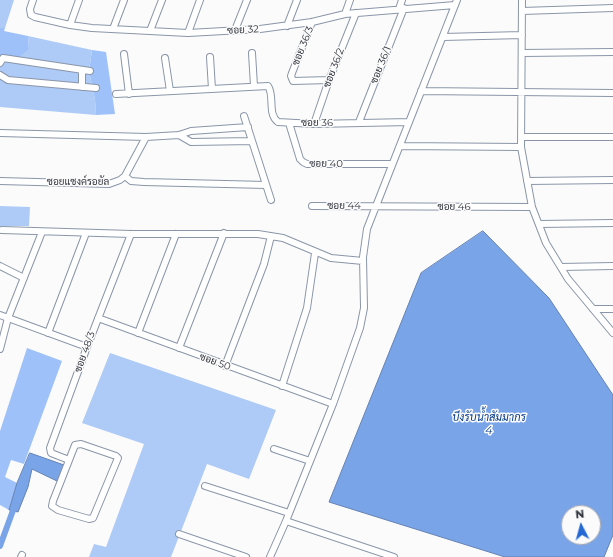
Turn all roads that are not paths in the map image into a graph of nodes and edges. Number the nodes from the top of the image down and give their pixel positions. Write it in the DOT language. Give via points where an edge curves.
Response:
graph roads {
  1 [pos="33,0"];
  2 [pos="79,0"];
  3 [pos="124,0"];
  4 [pos="162,0"];
  5 [pos="200,0"];
  6 [pos="247,0"];
  7 [pos="297,0"];
  8 [pos="350,0"];
  9 [pos="402,0"];
  10 [pos="522,0"];
  11 [pos="456,2"];
  12 [pos="401,8"];
  13 [pos="613,8"];
  14 [pos="522,11"];
  15 [pos="356,13"];
  16 [pos="345,14"];
  17 [pos="312,22"];
  18 [pos="70,25"];
  19 [pos="287,26"];
  20 [pos="113,29"];
  21 [pos="235,30"];
  22 [pos="150,32"];
  23 [pos="188,33"];
  24 [pos="522,35"];
  25 [pos="443,37"];
  26 [pos="613,52"];
  27 [pos="252,53"];
  28 [pos="522,53"];
  29 [pos="124,54"];
  30 [pos="210,57"];
  31 [pos="164,58"];
  32 [pos="0,63"];
  33 [pos="82,70"];
  34 [pos="90,71"];
  35 [pos="0,75"];
  36 [pos="329,80"];
  37 [pos="254,86"];
  38 [pos="82,87"];
  39 [pos="96,88"];
  40 [pos="212,89"];
  41 [pos="170,91"];
  42 [pos="421,91"];
  43 [pos="522,92"];
  44 [pos="613,93"];
  45 [pos="116,94"];
  46 [pos="129,94"];
  47 [pos="244,116"];
  48 [pos="359,122"];
  49 [pos="409,122"];
  50 [pos="289,123"];
  51 [pos="314,124"];
  52 [pos="248,127"];
  53 [pos="0,133"];
  54 [pos="179,135"];
  55 [pos="146,137"];
  56 [pos="521,137"];
  57 [pos="613,137"];
  58 [pos="252,141"];
  59 [pos="400,146"];
  60 [pos="521,147"];
  61 [pos="392,164"];
  62 [pos="125,176"];
  63 [pos="613,180"];
  64 [pos="0,181"];
  65 [pos="527,181"];
  66 [pos="266,185"];
  67 [pos="271,200"];
  68 [pos="312,206"];
  69 [pos="377,206"];
  70 [pos="532,207"];
  71 [pos="613,223"];
  72 [pos="539,224"];
  73 [pos="2,230"];
  74 [pos="42,232"];
  75 [pos="86,233"];
  76 [pos="224,233"];
  77 [pos="131,234"];
  78 [pos="176,234"];
  79 [pos="271,236"];
  80 [pos="315,252"];
  81 [pos="363,261"];
  82 [pos="0,266"];
  83 [pos="613,266"];
  84 [pos="561,267"];
  85 [pos="24,278"];
  86 [pos="593,309"];
  87 [pos="613,309"];
  88 [pos="0,315"];
  89 [pos="8,318"];
  90 [pos="98,318"];
  91 [pos="48,333"];
  92 [pos="138,333"];
  93 [pos="613,333"];
  94 [pos="87,347"];
  95 [pos="179,348"];
  96 [pos="0,349"];
  97 [pos="225,366"];
  98 [pos="282,386"];
  99 [pos="333,404"];
  100 [pos="274,449"];
  101 [pos="69,460"];
  102 [pos="310,461"];
  103 [pos="205,486"];
  104 [pos="289,513"];
  105 [pos="286,521"];
  106 [pos="179,534"];
  107 [pos="246,557"];
  108 [pos="270,557"];
  109 [pos="394,557"];
  1 -- 18 [label="street, ซอย 32" via="31,15"];
  2 -- 18 [label="street"];
  3 -- 20 [label="street"];
  4 -- 22 [label="street"];
  5 -- 23 [label="street"];
  6 -- 21 [label="street"];
  7 -- 19 [label="street"];
  8 -- 16 [label="street"];
  9 -- 12 [label="street, ซอย 36/1"];
  10 -- 14 [label="street"];
  11 -- 12 [label="street, ซอย 32"];
  11 -- 25 [label="street"];
  12 -- 15 [label="street, ซอย 32"];
  12 -- 48 [label="street, ซอย 36/1"];
  13 -- 14 [label="street"];
  14 -- 24 [label="street"];
  15 -- 16 [label="street, ซอย 32"];
  15 -- 36 [label="street, ซอย 36/2"];
  16 -- 17 [label="street, ซอย 32"];
  17 -- 19 [label="street, ซอย 32"];
  17 -- 36 [label="street, ซอย 36/3" via="292,79"];
  18 -- 20 [label="street, ซอย 32"];
  19 -- 21 [label="street, ซอย 32"];
  20 -- 22 [label="street, ซอย 32"];
  21 -- 23 [label="street, ซอย 32"];
  22 -- 23 [label="street, ซอย 32"];
  24 -- 25 [label="street"];
  24 -- 28 [label="street"];
  25 -- 42 [label="street"];
  26 -- 28 [label="street"];
  27 -- 37 [label="street"];
  28 -- 43 [label="street"];
  29 -- 46 [label="street"];
  30 -- 40 [label="street"];
  31 -- 41 [label="street"];
  32 -- 33 [label="street" via="3,58"];
  33 -- 34 [label="street"];
  33 -- 38 [label="street"];
  35 -- 38 [label="street" via="8,80"];
  36 -- 51 [label="street, ซอย 36/2"];
  37 -- 40 [label="street, ซอย 36"];
  37 -- 50 [label="street, ซอย 36" via="268,86 275,120"];
  38 -- 39 [label="street"];
  40 -- 41 [label="street, ซอย 36"];
  41 -- 46 [label="street, ซอย 36"];
  42 -- 43 [label="street"];
  42 -- 49 [label="street"];
  43 -- 44 [label="street"];
  43 -- 56 [label="street"];
  45 -- 46 [label="street, ซอย 36"];
  47 -- 52 [label="street"];
  48 -- 49 [label="street, ซอย 36"];
  48 -- 51 [label="street, ซอย 36"];
  49 -- 59 [label="street"];
  50 -- 51 [label="street, ซอย 36"];
  50 -- 61 [label="street, ซอย 40" via="300,159 307,164"];
  52 -- 54 [label="street" via="191,131"];
  52 -- 58 [label="street"];
  53 -- 55 [label="street"];
  54 -- 55 [label="street"];
  54 -- 58 [label="street" via="191,142"];
  55 -- 62 [label="street"];
  56 -- 57 [label="street"];
  56 -- 60 [label="street"];
  58 -- 66 [label="street"];
  59 -- 60 [label="street"];
  59 -- 61 [label="street"];
  60 -- 65 [label="street"];
  61 -- 69 [label="street"];
  62 -- 64 [label="street, ซอยแซงค์รอยัล" via="109,184"];
  62 -- 66 [label="street" via="131,181 144,182"];
  63 -- 65 [label="street"];
  65 -- 70 [label="street"];
  66 -- 67 [label="street"];
  68 -- 69 [label="street, ซอย 44"];
  69 -- 70 [label="street, ซอย 46"];
  69 -- 81 [label="street" via="367,228"];
  70 -- 72 [label="street"];
  71 -- 72 [label="street"];
  72 -- 84 [label="street" via="546,243"];
  73 -- 74 [label="street"];
  74 -- 75 [label="street"];
  74 -- 85 [label="street"];
  75 -- 77 [label="street"];
  75 -- 91 [label="street"];
  76 -- 78 [label="street"];
  76 -- 79 [label="street"];
  76 -- 95 [label="street"];
  77 -- 78 [label="street"];
  77 -- 90 [label="street, ซอย 48/3"];
  78 -- 92 [label="street"];
  79 -- 80 [label="street" via="283,238"];
  79 -- 97 [label="street" via="264,264"];
  80 -- 81 [label="street" via="340,260"];
  80 -- 98 [label="street" via="307,308"];
  81 -- 99 [label="street" via="363,320"];
  82 -- 85 [label="street"];
  83 -- 84 [label="street"];
  84 -- 86 [label="street"];
  85 -- 89 [label="street"];
  86 -- 87 [label="street"];
  86 -- 93 [label="street"];
  88 -- 89 [label="street"];
  89 -- 91 [label="street"];
  89 -- 96 [label="street"];
  90 -- 92 [label="street, ซอย 50"];
  90 -- 94 [label="street, ซอย 48/3"];
  91 -- 94 [label="street"];
  92 -- 95 [label="street, ซอย 50"];
  94 -- 101 [label="street, ซอย 48/3" via="50,448 51,453"];
  95 -- 97 [label="street, ซอย 50"];
  97 -- 98 [label="street, ซอย 50"];
  98 -- 99 [label="street, ซอย 50"];
  99 -- 102 [label="street"];
  100 -- 102 [label="street"];
  101 -- 101 [label="street" via="75,445 81,444 118,458 92,519 52,506"];
  102 -- 104 [label="street"];
  103 -- 104 [label="street"];
  104 -- 105 [label="street"];
  105 -- 108 [label="street"];
  105 -- 109 [label="street"];
  106 -- 107 [label="street"];
}
